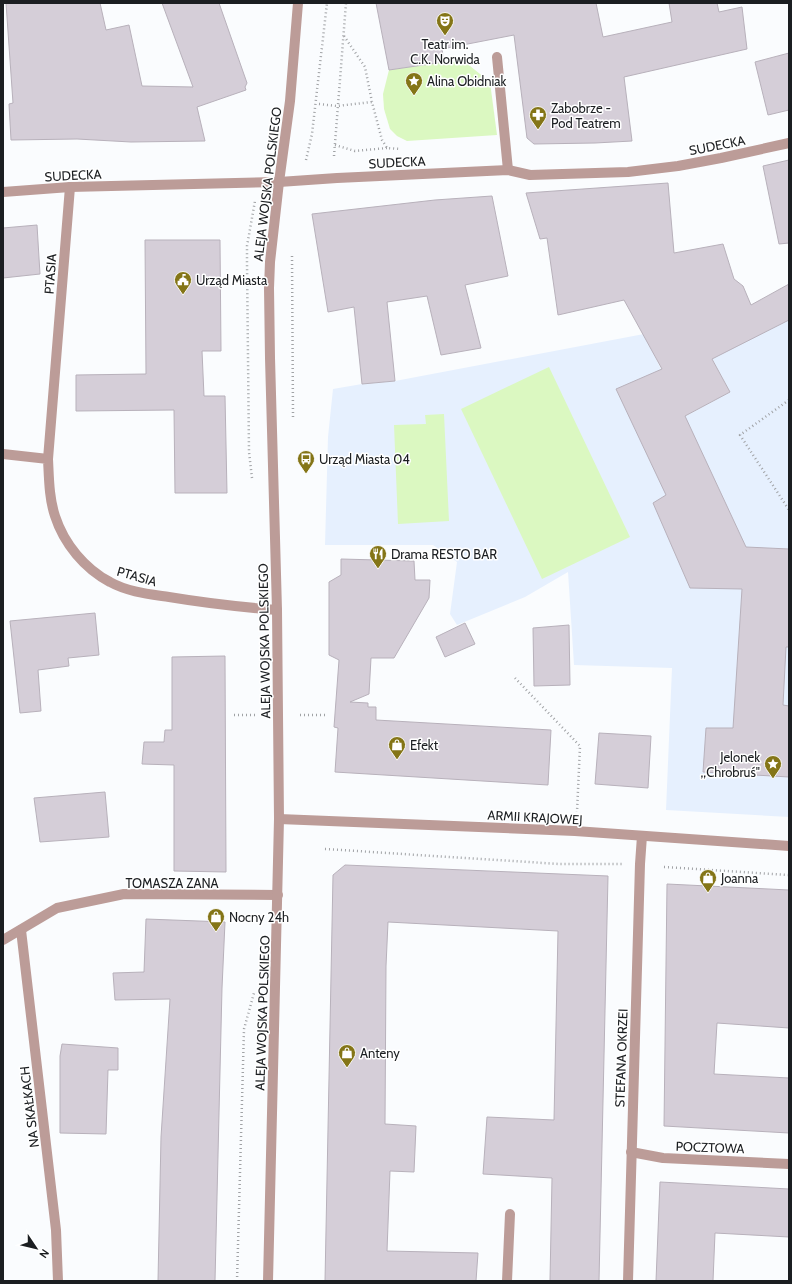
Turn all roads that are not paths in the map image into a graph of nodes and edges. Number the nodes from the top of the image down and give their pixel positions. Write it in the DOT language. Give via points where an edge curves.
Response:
graph roads {
  1 [pos="298,3"];
  2 [pos="497,57"];
  3 [pos="789,143"];
  4 [pos="508,170"];
  5 [pos="278,182"];
  6 [pos="70,187"];
  7 [pos="3,192"];
  8 [pos="3,454"];
  9 [pos="48,459"];
  10 [pos="277,610"];
  11 [pos="280,819"];
  12 [pos="642,836"];
  13 [pos="789,846"];
  14 [pos="278,896"];
  15 [pos="21,930"];
  16 [pos="3,940"];
  17 [pos="631,1152"];
  18 [pos="789,1164"];
  19 [pos="510,1214"];
  20 [pos="58,1281"];
  21 [pos="268,1281"];
  22 [pos="507,1281"];
  23 [pos="628,1281"];
  1 -- 5 [label="street, ALEJA WOJSKA POLSKIEGO" via="290,101"];
  2 -- 4 [label="street"];
  3 -- 4 [label="street, SUDECKA" via="678,166 628,172 530,175"];
  4 -- 5 [label="street, SUDECKA"];
  5 -- 6 [label="street, SUDECKA"];
  5 -- 10 [label="street, ALEJA WOJSKA POLSKIEGO" via="269,288"];
  6 -- 7 [label="street, SUDECKA"];
  6 -- 9 [label="street, PTASIA"];
  8 -- 9 [label="street"];
  9 -- 10 [label="street, PTASIA" via="51,499 59,528 76,554 100,576 124,588 140,592 197,602"];
  10 -- 11 [label="street, ALEJA WOJSKA POLSKIEGO"];
  11 -- 12 [label="street, ARMII KRAJOWEJ"];
  11 -- 14 [label="street, ALEJA WOJSKA POLSKIEGO"];
  12 -- 13 [label="street, ARMII KRAJOWEJ"];
  12 -- 17 [label="street, STEFANA OKRZEI"];
  14 -- 15 [label="street, TOMASZA ZANA" via="124,894 57,908"];
  14 -- 21 [label="street, ALEJA WOJSKA POLSKIEGO"];
  15 -- 16 [label="street, TOMASZA ZANA"];
  15 -- 20 [label="street, NA SKAŁKACH" via="56,1230"];
  17 -- 18 [label="street, POCZTOWA" via="663,1158"];
  17 -- 23 [label="street, STEFANA OKRZEI"];
  19 -- 22 [label="street"];
}
